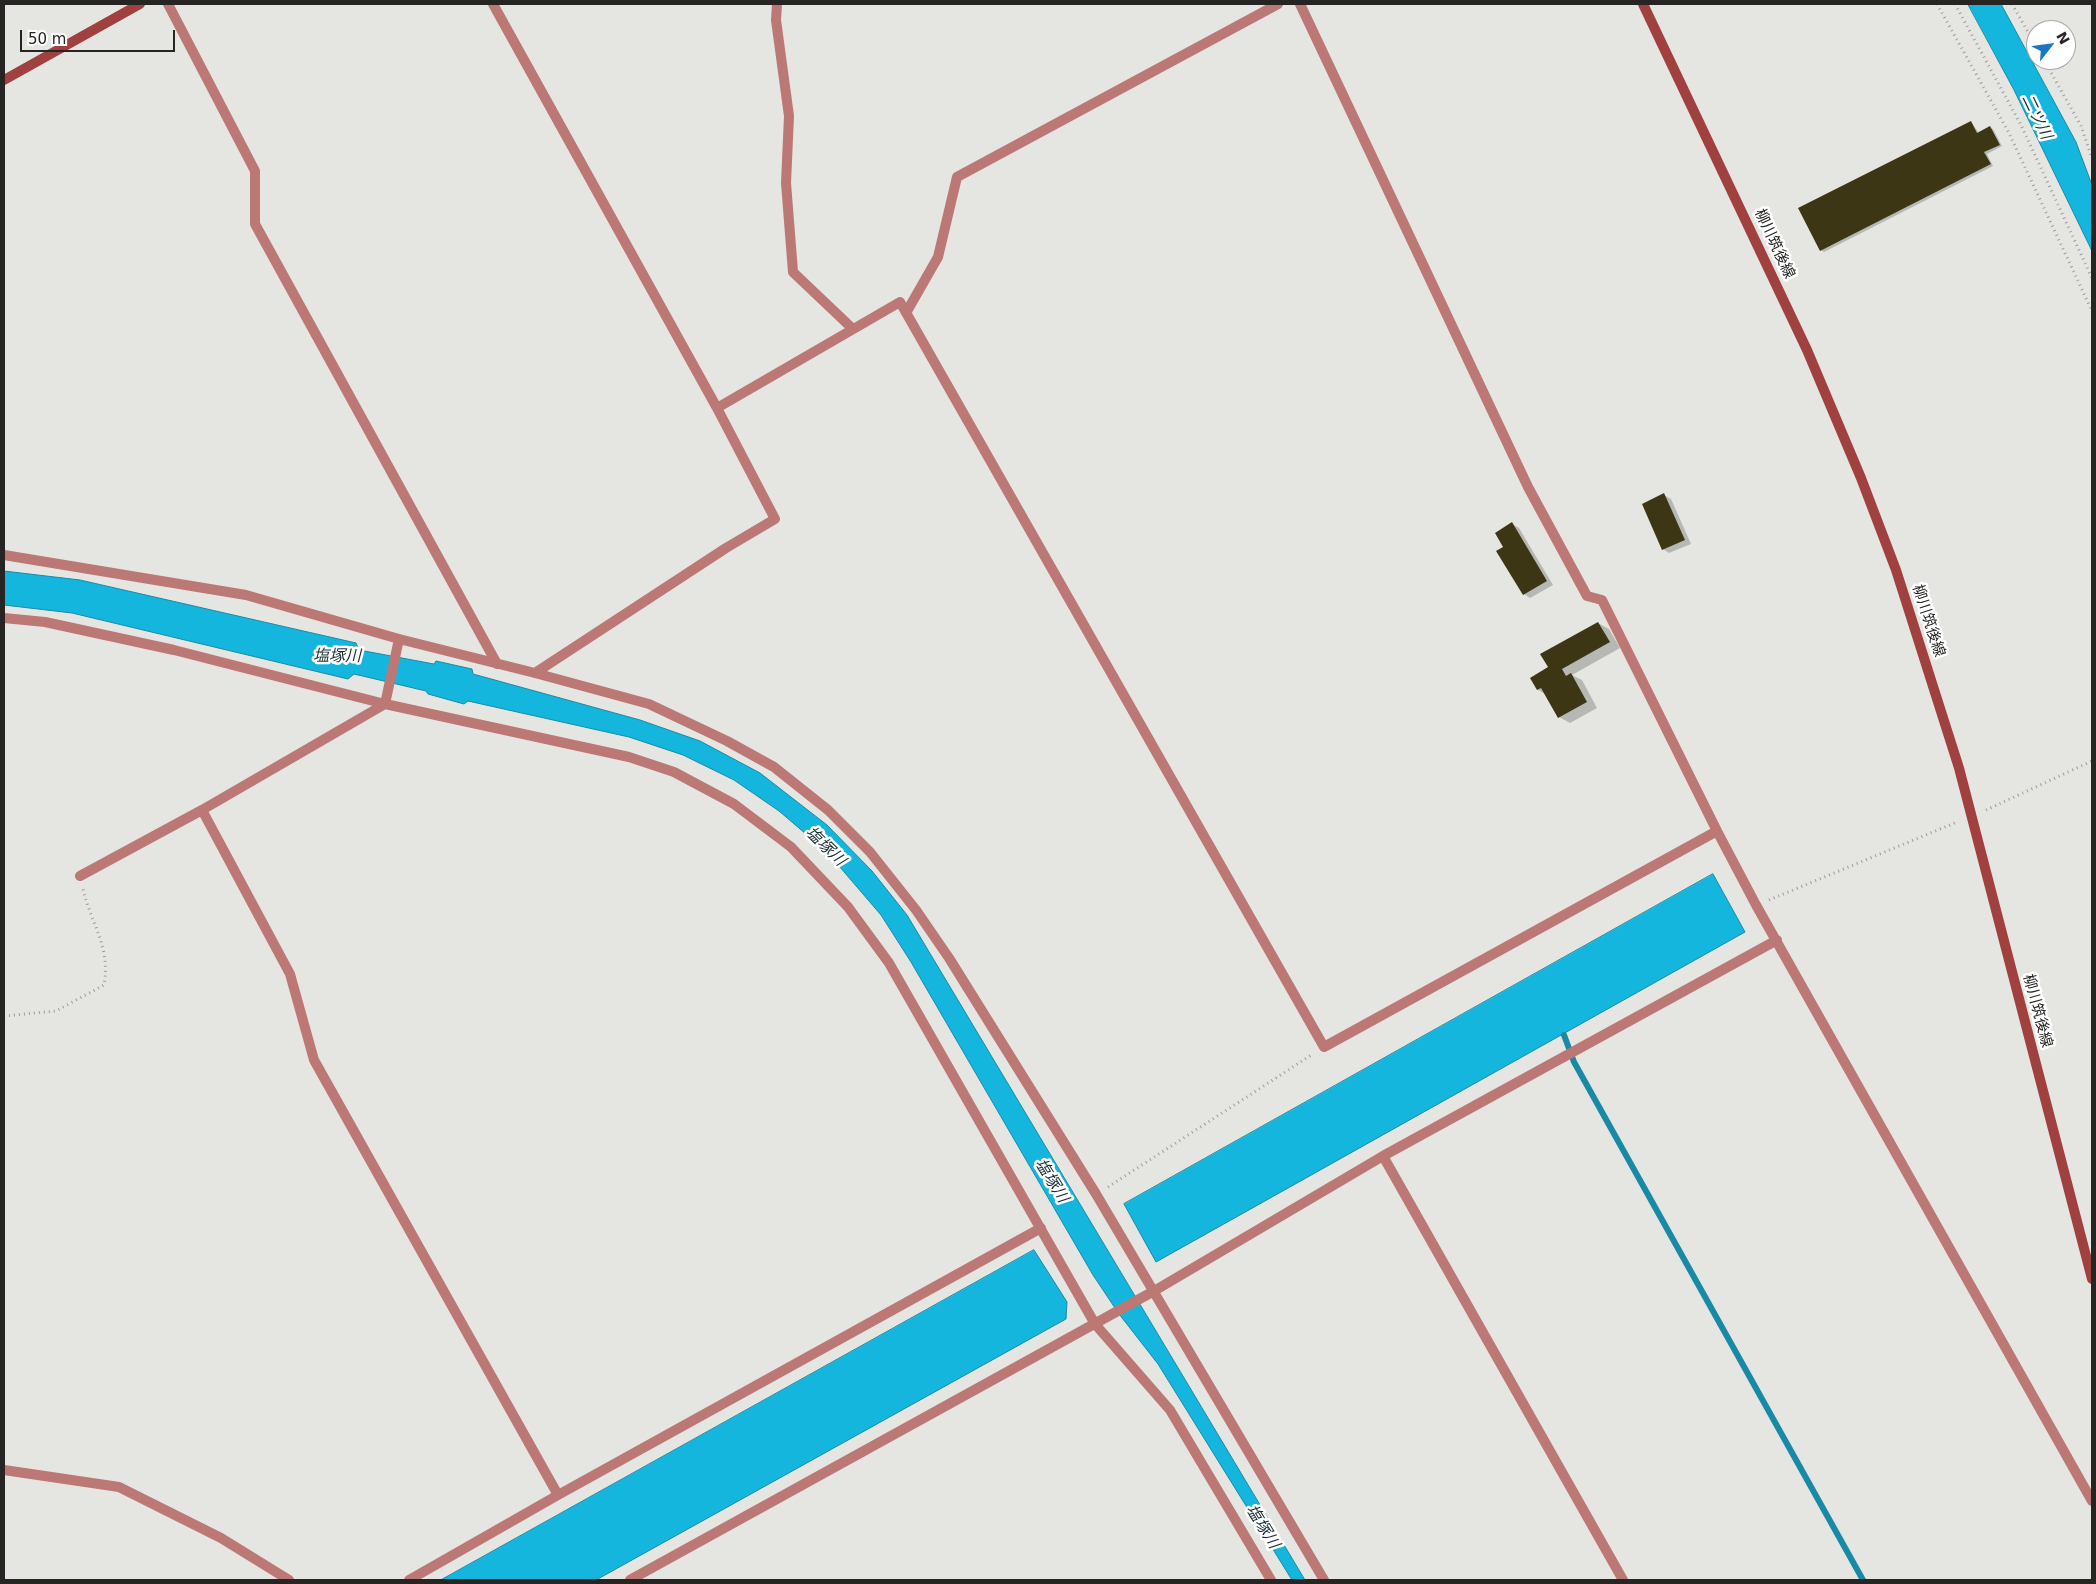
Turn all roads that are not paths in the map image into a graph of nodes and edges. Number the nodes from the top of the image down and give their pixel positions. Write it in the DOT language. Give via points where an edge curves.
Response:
graph roads {
  1 [pos="140,4"];
  2 [pos="168,4"];
  3 [pos="493,4"];
  4 [pos="777,4"];
  5 [pos="1278,4"];
  6 [pos="1300,4"];
  7 [pos="1643,4"];
  8 [pos="4,80"];
  9 [pos="906,313"];
  10 [pos="853,330"];
  11 [pos="717,408"];
  12 [pos="4,554"];
  13 [pos="4,618"];
  14 [pos="399,639"];
  15 [pos="497,664"];
  16 [pos="534,673"];
  17 [pos="385,704"];
  18 [pos="202,810"];
  19 [pos="1717,831"];
  20 [pos="80,876"];
  21 [pos="1777,940"];
  22 [pos="1383,1156"];
  23 [pos="1041,1228"];
  24 [pos="2092,1279"];
  25 [pos="1154,1290"];
  26 [pos="1095,1324"];
  27 [pos="4,1470"];
  28 [pos="558,1495"];
  29 [pos="2092,1501"];
  30 [pos="290,1580"];
  31 [pos="409,1580"];
  32 [pos="630,1580"];
  33 [pos="1271,1580"];
  34 [pos="1324,1580"];
  35 [pos="1624,1580"];
  1 -- 8 [label="main road"];
  2 -- 15 [label="street" via="255,171 256,224"];
  3 -- 11 [label="street"];
  4 -- 10 [label="street" via="776,20 788,116 786,183 793,272"];
  5 -- 9 [label="street" via="957,177 938,257"];
  6 -- 19 [label="street" via="1528,487 1587,596 1602,600"];
  7 -- 24 [label="main road, 柳川筑後線" via="1807,350 1896,570 1959,768"];
  9 -- 10 [label="street" via="900,302"];
  9 -- 19 [label="street" via="1324,1047"];
  10 -- 11 [label="street"];
  11 -- 16 [label="street" via="775,519"];
  12 -- 14 [label="street" via="246,596"];
  13 -- 17 [label="street" via="45,622 174,650"];
  14 -- 15 [label="street"];
  14 -- 17 [label="street"];
  15 -- 16 [label="street"];
  16 -- 25 [label="street" via="649,704 774,767 828,810 870,852 949,958"];
  17 -- 18 [label="street"];
  17 -- 23 [label="street" via="629,757 674,772 734,804 791,847 848,907 889,963"];
  18 -- 20 [label="street"];
  18 -- 28 [label="street" via="290,974 314,1060"];
  19 -- 21 [label="street"];
  21 -- 22 [label="street"];
  21 -- 29 [label="street"];
  22 -- 25 [label="street"];
  22 -- 35 [label="street"];
  23 -- 26 [label="street"];
  23 -- 28 [label="street"];
  25 -- 26 [label="street"];
  25 -- 34 [label="street"];
  26 -- 32 [label="street"];
  26 -- 33 [label="street" via="1170,1410"];
  27 -- 30 [label="street" via="119,1487 220,1538"];
  28 -- 31 [label="street"];
}
